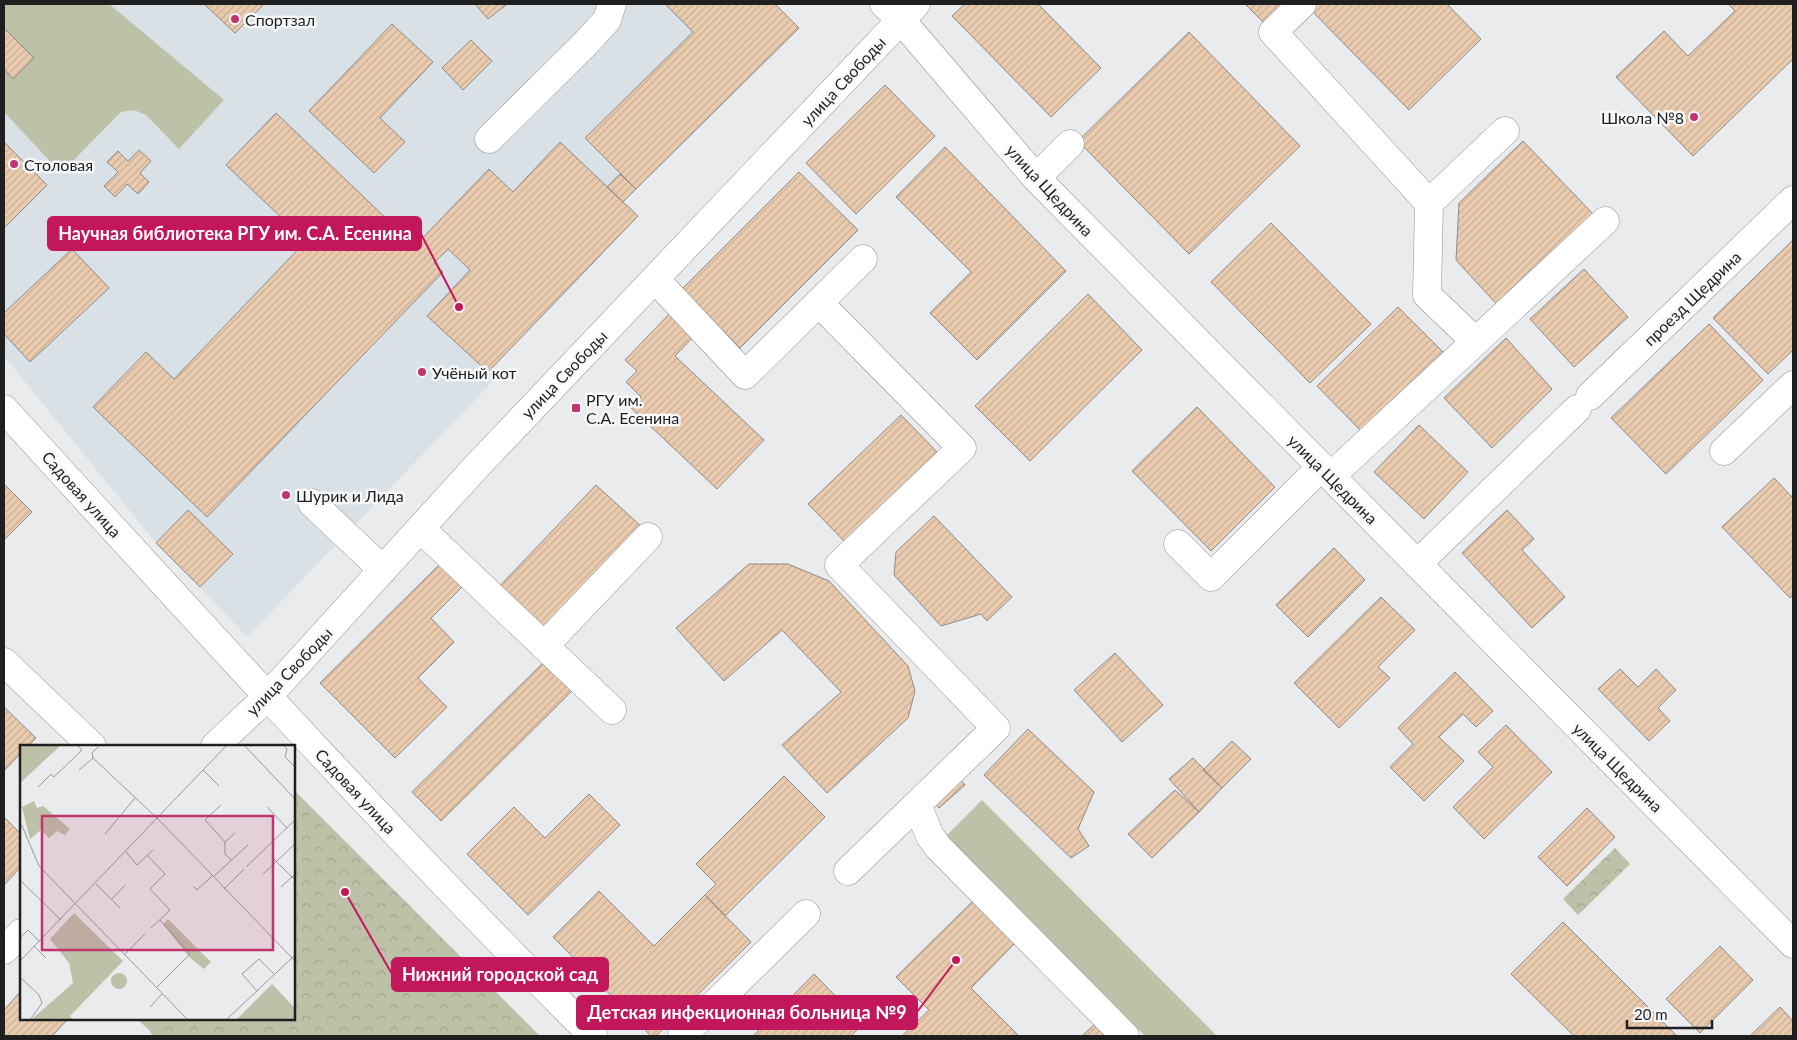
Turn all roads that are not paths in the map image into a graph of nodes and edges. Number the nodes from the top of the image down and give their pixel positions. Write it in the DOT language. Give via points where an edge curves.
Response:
graph roads {
  1 [pos="612,4"];
  2 [pos="1302,4"];
  3 [pos="900,9"];
  4 [pos="1504,131"];
  5 [pos="489,139"];
  6 [pos="1070,144"];
  7 [pos="1036,178"];
  8 [pos="1793,200"];
  9 [pos="1429,203"];
  10 [pos="1604,221"];
  11 [pos="864,259"];
  12 [pos="656,280"];
  13 [pos="819,303"];
  14 [pos="1475,341"];
  15 [pos="1793,385"];
  16 [pos="4,409"];
  17 [pos="1724,451"];
  18 [pos="1326,471"];
  19 [pos="312,503"];
  20 [pos="421,529"];
  21 [pos="648,536"];
  22 [pos="1178,544"];
  23 [pos="1417,564"];
  24 [pos="383,570"];
  25 [pos="544,646"];
  26 [pos="4,662"];
  27 [pos="267,696"];
  28 [pos="612,710"];
  29 [pos="91,745"];
  30 [pos="216,745"];
  31 [pos="917,805"];
  32 [pos="848,871"];
  33 [pos="806,914"];
  34 [pos="20,934"];
  35 [pos="1793,944"];
  36 [pos="4,950"];
  37 [pos="592,1036"];
  38 [pos="682,1036"];
  39 [pos="1125,1036"];
  1 -- 5 [label="street" via="607,20"];
  2 -- 9 [label="street" via="1272,32"];
  3 -- 7 [label="street, улица Щедрина"];
  3 -- 12 [label="street, улица Свободы"];
  4 -- 9 [label="street"];
  6 -- 7 [label="street"];
  7 -- 18 [label="street, улица Щедрина"];
  8 -- 23 [label="street, проезд Щедрина"];
  9 -- 14 [label="street" via="1427,295"];
  10 -- 14 [label="street"];
  11 -- 13 [label="street"];
  12 -- 13 [label="street" via="745,375"];
  12 -- 20 [label="street, улица Свободы" via="476,467"];
  13 -- 31 [label="street" via="962,448 839,565 996,728"];
  14 -- 18 [label="street"];
  15 -- 17 [label="street"];
  16 -- 27 [label="street, Садовая улица"];
  18 -- 22 [label="street" via="1211,577"];
  18 -- 23 [label="street, улица Щедрина"];
  19 -- 24 [label="street"];
  20 -- 24 [label="street, улица Свободы"];
  20 -- 25 [label="street"];
  21 -- 25 [label="street"];
  23 -- 35 [label="street, улица Щедрина"];
  24 -- 27 [label="street, улица Свободы"];
  25 -- 28 [label="street"];
  26 -- 29 [label="street"];
  27 -- 30 [label="street, улица Свободы"];
  27 -- 37 [label="street, Садовая улица" via="486,929"];
  31 -- 32 [label="street"];
  31 -- 39 [label="street" via="938,847"];
  33 -- 38 [label="street"];
  34 -- 36 [label="street"];
}
